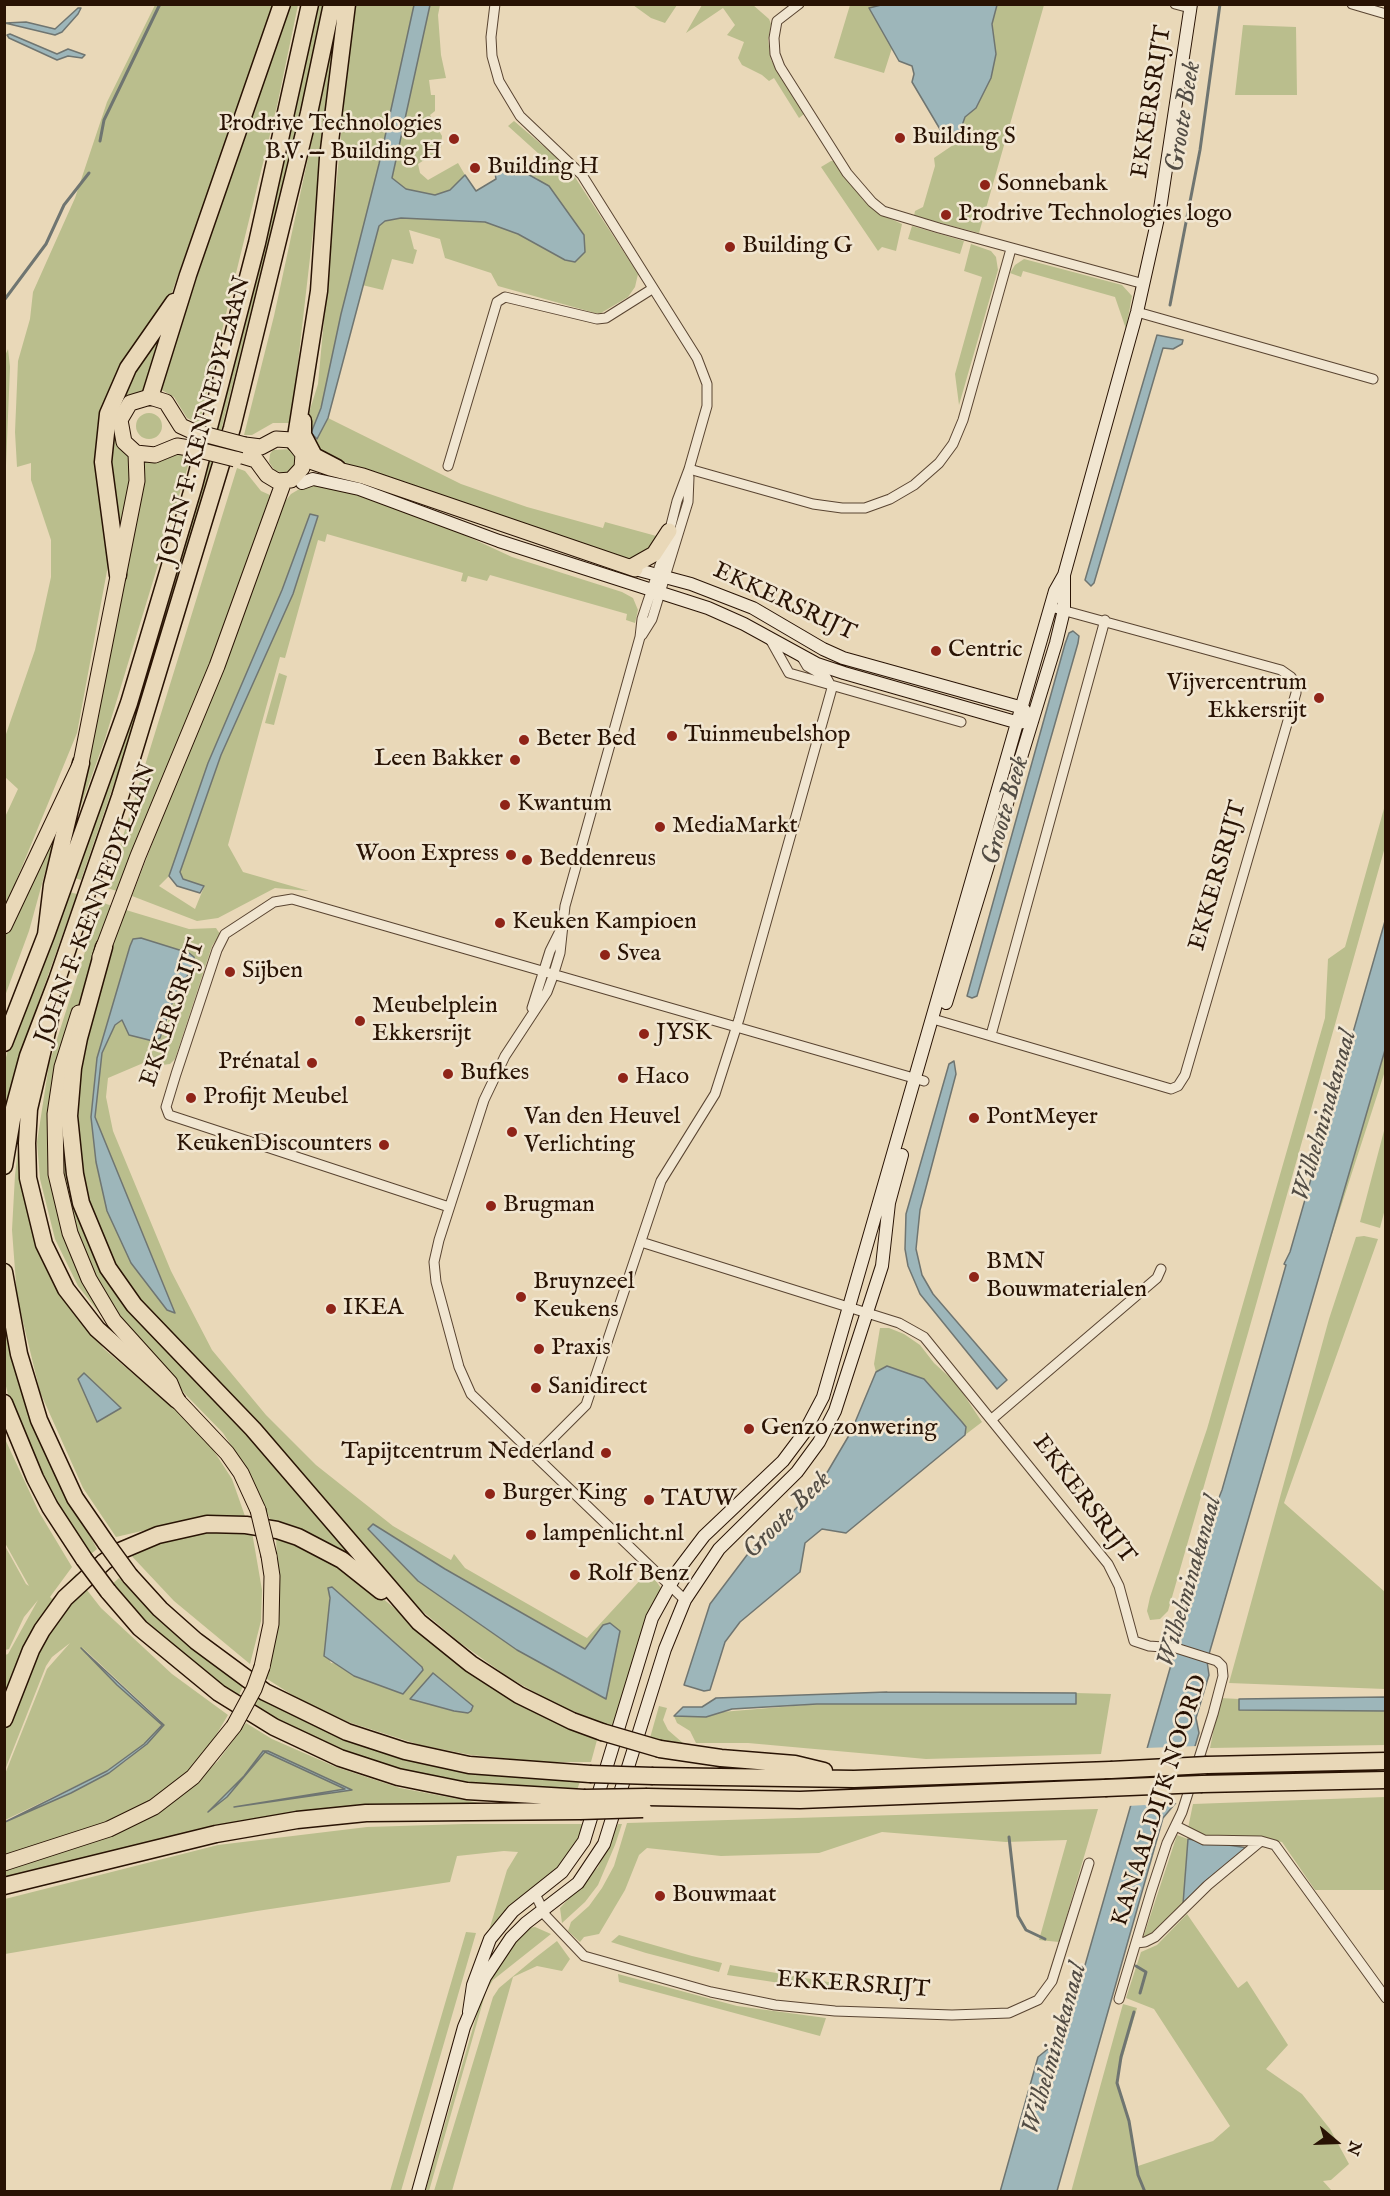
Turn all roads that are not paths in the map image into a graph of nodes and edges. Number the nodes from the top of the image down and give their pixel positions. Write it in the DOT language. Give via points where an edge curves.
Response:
graph roads {
  1 [pos="282,4"];
  2 [pos="310,4"];
  3 [pos="332,4"];
  4 [pos="347,4"];
  5 [pos="495,4"];
  6 [pos="799,4"];
  7 [pos="1175,4"];
  8 [pos="1352,4"];
  9 [pos="1190,6"];
  10 [pos="1386,14"];
  11 [pos="1011,249"];
  12 [pos="188,275"];
  13 [pos="1143,284"];
  14 [pos="652,289"];
  15 [pos="1137,312"];
  16 [pos="1373,379"];
  17 [pos="150,397"];
  18 [pos="302,412"];
  19 [pos="190,440"];
  20 [pos="296,442"];
  21 [pos="136,453"];
  22 [pos="243,454"];
  23 [pos="448,466"];
  24 [pos="689,469"];
  25 [pos="302,472"];
  26 [pos="335,475"];
  27 [pos="282,485"];
  28 [pos="669,531"];
  29 [pos="633,568"];
  30 [pos="118,575"];
  31 [pos="1064,575"];
  32 [pos="661,576"];
  33 [pos="656,592"];
  34 [pos="1051,607"];
  35 [pos="1064,610"];
  36 [pos="1105,620"];
  37 [pos="770,639"];
  38 [pos="800,654"];
  39 [pos="832,688"];
  40 [pos="1023,708"];
  41 [pos="961,722"];
  42 [pos="1025,722"];
  43 [pos="81,763"];
  44 [pos="4,926"];
  45 [pos="46,935"];
  46 [pos="104,947"];
  47 [pos="548,975"];
  48 [pos="57,980"];
  49 [pos="937,1020"];
  50 [pos="736,1029"];
  51 [pos="991,1035"];
  52 [pos="4,1043"];
  53 [pos="920,1080"];
  54 [pos="4,1166"];
  55 [pos="449,1207"];
  56 [pos="641,1242"];
  57 [pos="1161,1269"];
  58 [pos="4,1272"];
  59 [pos="850,1309"];
  60 [pos="868,1315"];
  61 [pos="177,1401"];
  62 [pos="4,1403"];
  63 [pos="992,1419"];
  64 [pos="535,1456"];
  65 [pos="670,1585"];
  66 [pos="685,1600"];
  67 [pos="400,1601"];
  68 [pos="1223,1671"];
  69 [pos="4,1719"];
  70 [pos="1386,1761"];
  71 [pos="596,1779"];
  72 [pos="854,1779"];
  73 [pos="1386,1780"];
  74 [pos="582,1804"];
  75 [pos="1176,1826"];
  76 [pos="1262,1841"];
  77 [pos="4,1863"];
  78 [pos="1089,1863"];
  79 [pos="4,1886"];
  80 [pos="535,1894"];
  81 [pos="542,1911"];
  82 [pos="1136,1943"];
  83 [pos="1386,1998"];
  84 [pos="1119,1999"];
  85 [pos="469,2012"];
  86 [pos="418,2192"];
  1 -- 12 [label="highway"];
  2 -- 45 [label="highway, JOHN F. KENNEDYLAAN" via="255,253 191,496 129,703"];
  3 -- 48 [label="highway, JOHN F. KENNEDYLAAN" via="232,428 150,706"];
  4 -- 18 [label="highway" via="328,158 319,291"];
  5 -- 14 [label="street" via="490,37 492,56 508,98 520,116 582,175"];
  6 -- 11 [label="street" via="777,21 775,54 847,173 870,200 883,211"];
  7 -- 9 [label="street"];
  8 -- 10 [label="street"];
  9 -- 13 [label="main road, EKKERSRIJT" via="1160,208"];
  11 -- 13 [label="street"];
  11 -- 24 [label="street" via="956,436 939,464 914,485 865,508 842,508 813,504"];
  12 -- 17 [label="highway"];
  12 -- 30 [label="highway" via="169,311 128,368 108,414 104,462"];
  13 -- 15 [label="main road, EKKERSRIJT"];
  14 -- 23 [label="street" via="606,318 597,319 504,297 497,302"];
  14 -- 24 [label="street" via="697,358 707,384 707,406"];
  15 -- 16 [label="street"];
  15 -- 31 [label="main road, EKKERSRIJT"];
  17 -- 19 [label="highway" via="166,402"];
  17 -- 19 [label="highway" via="130,417 128,430 134,441 149,447 171,439"];
  17 -- 21 [label="highway" via="130,403 120,420 124,442"];
  18 -- 20 [label="highway"];
  18 -- 26 [label="highway" via="303,435 314,456"];
  19 -- 21 [label="highway" via="150,456"];
  19 -- 22 [label="highway, bridge"];
  20 -- 22 [label="highway" via="280,438"];
  20 -- 25 [label="highway" via="302,450"];
  21 -- 30 [label="highway, JOHN F. KENNEDYLAAN" via="137,481"];
  22 -- 27 [label="highway" via="258,461"];
  24 -- 28 [label="street"];
  24 -- 32 [label="street" via="688,502"];
  25 -- 26 [label="main road, EKKERSRIJT" via="313,479"];
  25 -- 26 [label="highway, EKKERSRIJT" via="330,468"];
  25 -- 27 [label="highway"];
  26 -- 29 [label="highway, EKKERSRIJT"];
  26 -- 33 [label="main road, EKKERSRIJT" via="499,541"];
  27 -- 46 [label="highway, JOHN F. KENNEDYLAAN" via="217,666 141,846"];
  28 -- 29 [label="highway" via="654,554"];
  28 -- 32 [label="street"];
  29 -- 32 [label="main road, EKKERSRIJT"];
  30 -- 43 [label="highway, JOHN F. KENNEDYLAAN"];
  31 -- 34 [label="main road, EKKERSRIJT"];
  31 -- 35 [label="main road, EKKERSRIJT"];
  32 -- 33 [label="street"];
  32 -- 40 [label="main road, EKKERSRIJT" via="753,608 843,658"];
  33 -- 37 [label="main road, EKKERSRIJT" via="722,613"];
  33 -- 47 [label="street" via="642,619"];
  34 -- 35 [label="street, EKKERSRIJT"];
  34 -- 40 [label="main road, EKKERSRIJT"];
  35 -- 36 [label="street, EKKERSRIJT"];
  35 -- 42 [label="main road, EKKERSRIJT"];
  36 -- 51 [label="street"];
  36 -- 51 [label="street, EKKERSRIJT" via="1281,670 1296,684 1296,693 1185,1075 1178,1086 1171,1089"];
  37 -- 38 [label="main road, EKKERSRIJT"];
  37 -- 39 [label="street, EKKERSRIJT" via="789,673"];
  38 -- 39 [label="street, EKKERSRIJT" via="807,666 826,677"];
  38 -- 42 [label="main road, EKKERSRIJT" via="844,673"];
  39 -- 41 [label="street, EKKERSRIJT"];
  39 -- 50 [label="street"];
  40 -- 42 [label="main road, EKKERSRIJT"];
  42 -- 49 [label="main road, EKKERSRIJT"];
  43 -- 44 [label="highway, JOHN F. KENNEDYLAAN"];
  43 -- 45 [label="highway" via="52,885"];
  45 -- 52 [label="highway"];
  46 -- 61 [label="highway, JOHN F. KENNEDYLAAN" via="62,1066 55,1114 56,1174 70,1233 89,1279 114,1321 170,1383"];
  46 -- 67 [label="highway" via="79,1038 69,1116 75,1174 91,1231 108,1268 134,1305 253,1429"];
  47 -- 50 [label="street, EKKERSRIJT"];
  47 -- 55 [label="street" via="528,1022 484,1100"];
  47 -- 55 [label="street, EKKERSRIJT" via="292,899 274,902 222,938 166,1107 169,1115"];
  48 -- 54 [label="highway" via="20,1081"];
  48 -- 61 [label="highway" via="28,1126 28,1178 35,1216 66,1289 97,1329"];
  49 -- 51 [label="street, EKKERSRIJT"];
  49 -- 53 [label="main road, EKKERSRIJT"];
  50 -- 53 [label="street, EKKERSRIJT"];
  50 -- 56 [label="street" via="715,1094 661,1181"];
  53 -- 59 [label="main road, EKKERSRIJT"];
  53 -- 60 [label="main road, EKKERSRIJT" via="889,1203 882,1266"];
  55 -- 64 [label="street" via="434,1262 438,1292 459,1367 471,1394"];
  56 -- 59 [label="street, EKKERSRIJT"];
  56 -- 64 [label="street" via="586,1405"];
  57 -- 63 [label="street" via="1157,1278"];
  58 -- 71 [label="highway, bridge" via="19,1354 39,1420 75,1498 130,1576 196,1641 265,1692 347,1732 405,1751 469,1765"];
  59 -- 60 [label="street, EKKERSRIJT"];
  59 -- 65 [label="main road, EKKERSRIJT" via="823,1397 804,1433 783,1461 704,1536"];
  60 -- 63 [label="street, EKKERSRIJT" via="924,1336"];
  60 -- 66 [label="main road, EKKERSRIJT" via="847,1382 819,1442 797,1472 719,1549"];
  61 -- 77 [label="highway, JOHN F. KENNEDYLAAN, bridge" via="227,1452 258,1510 272,1576 271,1624 254,1689 234,1726 193,1777 154,1807 109,1829"];
  62 -- 74 [label="highway, bridge" via="40,1488 84,1559 140,1628 219,1693 274,1727 340,1758 398,1777 467,1791"];
  63 -- 68 [label="street, EKKERSRIJT" via="1108,1564 1119,1586 1134,1641 1209,1658 1220,1663"];
  64 -- 65 [label="street"];
  65 -- 66 [label="street"];
  65 -- 71 [label="main road, EKKERSRIJT" via="652,1618"];
  66 -- 81 [label="main road, EKKERSRIJT" via="664,1649 610,1830 578,1883"];
  67 -- 69 [label="highway" via="392,1600 342,1560 277,1530 207,1524 168,1532 120,1551 65,1598 31,1650"];
  67 -- 72 [label="highway, bridge" via="428,1630 497,1682 543,1708 602,1732 660,1749 795,1764"];
  68 -- 75 [label="street, KANAALDIJK NOORD"];
  70 -- 72 [label="highway, bridge"];
  71 -- 72 [label="highway, bridge"];
  71 -- 80 [label="main road, EKKERSRIJT" via="589,1827 574,1858"];
  73 -- 74 [label="highway, bridge" via="878,1799"];
  74 -- 79 [label="highway" via="366,1813 297,1820 216,1834"];
  75 -- 76 [label="street" via="1204,1840"];
  75 -- 82 [label="street, KANAALDIJK NOORD" via="1167,1843"];
  76 -- 82 [label="street, KANAALDIJK NOORD" via="1208,1885 1155,1937"];
  76 -- 83 [label="street" via="1278,1848"];
  78 -- 81 [label="street, EKKERSRIJT" via="1052,1981 1038,2000 1009,2013 835,2011 776,2005 711,1992 584,1956"];
  80 -- 81 [label="street, EKKERSRIJT"];
  80 -- 85 [label="main road, EKKERSRIJT" via="500,1924 490,1939 476,1974"];
  81 -- 85 [label="main road, EKKERSRIJT" via="511,1938 493,1963"];
  82 -- 84 [label="street, KANAALDIJK NOORD"];
  85 -- 86 [label="main road, EKKERSRIJT"];
}
